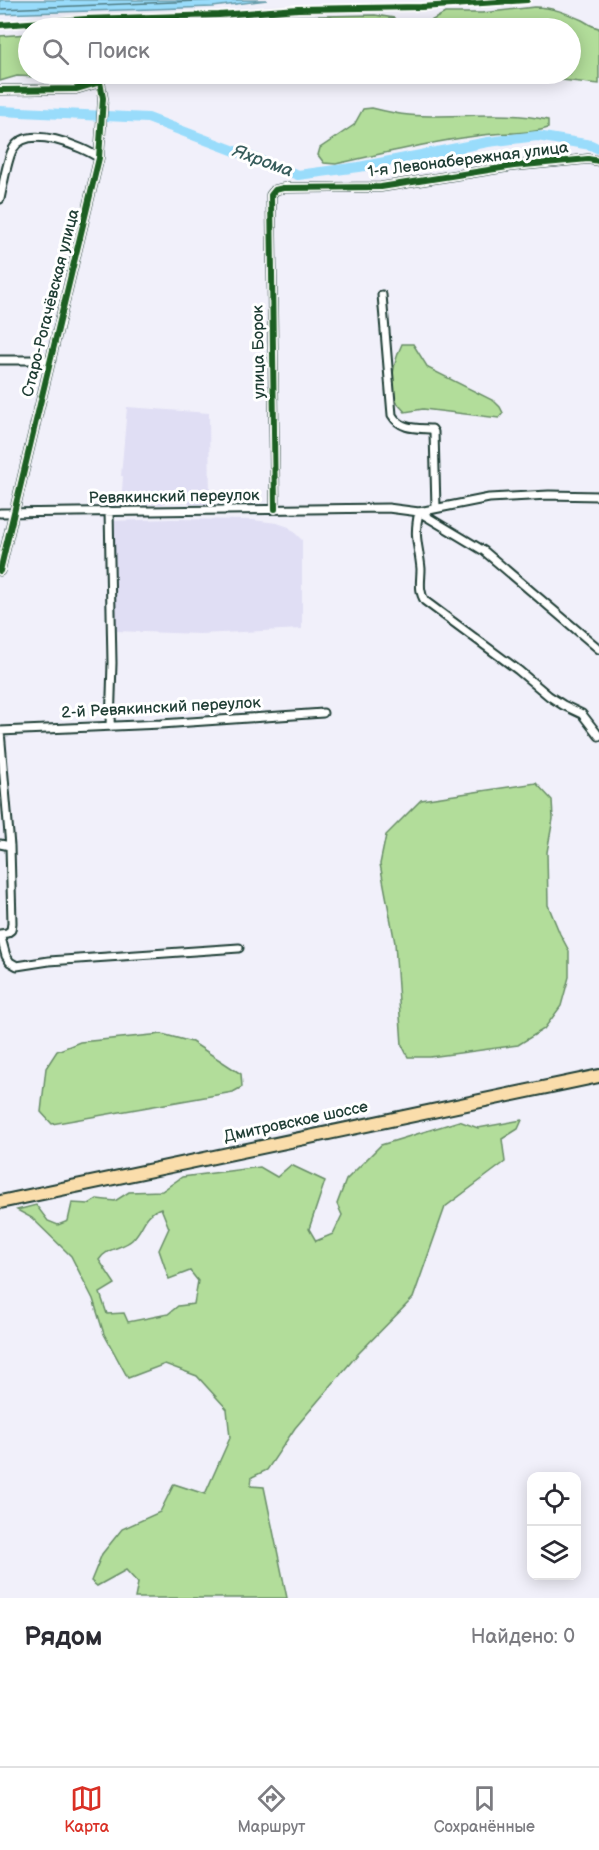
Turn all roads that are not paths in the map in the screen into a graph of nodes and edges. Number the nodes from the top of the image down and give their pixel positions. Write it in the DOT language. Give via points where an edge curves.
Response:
graph roads {
  1 [pos="94,84"];
  2 [pos="100,84"];
  3 [pos="0,90"];
  4 [pos="99,158"];
  5 [pos="599,161"];
  6 [pos="271,195"];
  7 [pos="0,199"];
  8 [pos="382,295"];
  9 [pos="0,360"];
  10 [pos="51,360"];
  11 [pos="599,496"];
  12 [pos="436,508"];
  13 [pos="275,509"];
  14 [pos="109,511"];
  15 [pos="418,512"];
  16 [pos="0,513"];
  17 [pos="14,513"];
  18 [pos="0,571"];
  19 [pos="599,649"];
  20 [pos="323,713"];
  21 [pos="110,726"];
  22 [pos="0,731"];
  23 [pos="599,736"];
  24 [pos="0,844"];
  25 [pos="10,846"];
  26 [pos="0,934"];
  27 [pos="239,948"];
  28 [pos="599,1076"];
  29 [pos="0,1202"];
  1 -- 3 [label="street, Старо-Рогачёвская улица" via="76,90"];
  2 -- 4 [label="street, Старо-Рогачёвская улица"];
  4 -- 7 [label="street" via="61,140 38,138 20,142 13,149"];
  4 -- 10 [label="street, Старо-Рогачёвская улица"];
  5 -- 6 [label="street, 1-я Левонабережная улица" via="514,166 381,187 283,188"];
  6 -- 13 [label="street, улица Борок"];
  8 -- 12 [label="street" via="392,415 403,427 434,432"];
  9 -- 10 [label="street"];
  10 -- 17 [label="street, Старо-Рогачёвская улица"];
  11 -- 12 [label="street, Ревякинский переулок" via="489,498"];
  12 -- 15 [label="street, Ревякинский переулок"];
  13 -- 14 [label="street, Ревякинский переулок"];
  13 -- 15 [label="street, Ревякинский переулок" via="387,508"];
  14 -- 17 [label="street, Ревякинский переулок"];
  14 -- 21 [label="street"];
  15 -- 19 [label="street" via="484,551"];
  15 -- 23 [label="street" via="415,539 421,567 420,592 425,601 549,696 582,714"];
  16 -- 17 [label="street, Ревякинский переулок"];
  17 -- 18 [label="street, Старо-Рогачёвская улица"];
  20 -- 21 [label="street, 2-й Ревякинский переулок"];
  21 -- 22 [label="street, 2-й Ревякинский переулок"];
  22 -- 25 [label="street"];
  24 -- 25 [label="street"];
  25 -- 26 [label="street" via="12,923 11,930"];
  26 -- 27 [label="street" via="6,956 16,966 49,960"];
  28 -- 29 [label="highway, Дмитровское шоссе"];
}
